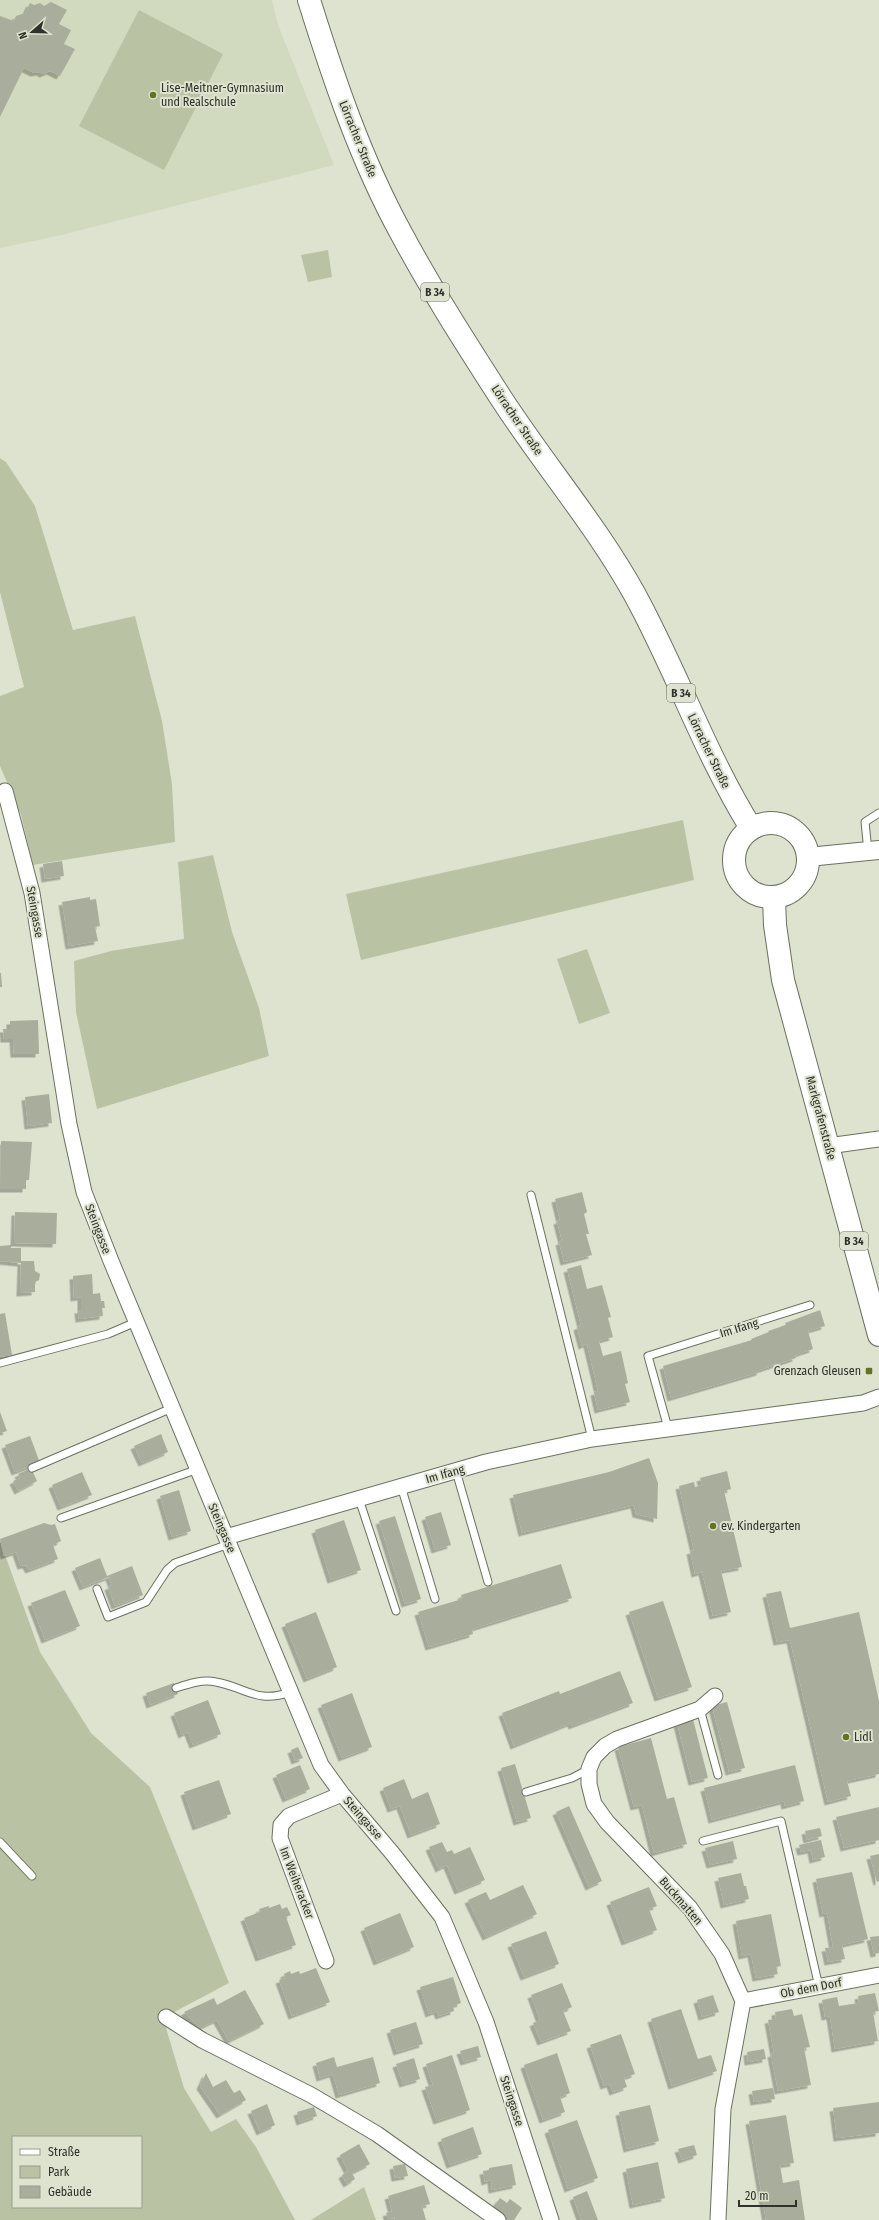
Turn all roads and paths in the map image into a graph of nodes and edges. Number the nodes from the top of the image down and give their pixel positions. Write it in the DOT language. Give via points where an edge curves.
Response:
graph roads {
  1 [pos="309,0"];
  2 [pos="5,791"];
  3 [pos="879,813"];
  4 [pos="751,828"];
  5 [pos="873,851"];
  6 [pos="808,857"];
  7 [pos="774,898"];
  8 [pos="879,1139"];
  9 [pos="828,1146"];
  10 [pos="531,1195"];
  11 [pos="810,1305"];
  12 [pos="136,1322"];
  13 [pos="879,1335"];
  14 [pos="0,1363"];
  15 [pos="879,1397"];
  16 [pos="172,1408"];
  17 [pos="668,1428"];
  18 [pos="592,1439"];
  19 [pos="32,1468"];
  20 [pos="198,1469"];
  21 [pos="456,1470"];
  22 [pos="401,1486"];
  23 [pos="359,1498"];
  24 [pos="61,1518"];
  25 [pos="227,1540"];
  26 [pos="488,1582"];
  27 [pos="97,1589"];
  28 [pos="435,1599"];
  29 [pos="396,1611"];
  30 [pos="176,1688"];
  31 [pos="291,1692"];
  32 [pos="715,1696"];
  33 [pos="700,1708"];
  34 [pos="589,1769"];
  35 [pos="718,1775"];
  36 [pos="526,1792"];
  37 [pos="342,1794"];
  38 [pos="703,1841"];
  39 [pos="0,1842"];
  40 [pos="32,1876"];
  41 [pos="326,1961"];
  42 [pos="879,1975"];
  43 [pos="819,1987"];
  44 [pos="744,2001"];
  45 [pos="166,2017"];
  46 [pos="498,2220"];
  47 [pos="551,2220"];
  48 [pos="718,2220"];
  1 -- 4 [label="main road, Lörracher Straße / B 34" via="353,129 400,232 500,396 635,595 702,738 729,792"];
  2 -- 12 [label="street, Steingasse" via="32,893 69,1124 84,1192"];
  3 -- 5 [label="lane" via="865,822"];
  4 -- 6 [label="main road" via="769,823 788,827 802,839"];
  4 -- 7 [label="main road" via="737,845 734,866 740,882 752,893"];
  5 -- 6 [label="street"];
  6 -- 7 [label="main road" via="808,868 803,880 795,889"];
  7 -- 9 [label="main road, Markgrafenstraße / B 34" via="783,980"];
  8 -- 9 [label="street"];
  9 -- 13 [label="main road, Markgrafenstraße / B 34"];
  10 -- 18 [label="lane"];
  11 -- 17 [label="lane, Im Ifang" via="648,1356"];
  12 -- 14 [label="lane" via="108,1334"];
  12 -- 16 [label="street, Steingasse"];
  15 -- 17 [label="street, Im Ifang" via="863,1403"];
  16 -- 19 [label="lane"];
  16 -- 20 [label="street, Steingasse"];
  17 -- 18 [label="street, Im Ifang"];
  18 -- 21 [label="street, Im Ifang"];
  20 -- 24 [label="lane"];
  20 -- 25 [label="street, Steingasse"];
  21 -- 22 [label="street, Im Ifang"];
  21 -- 26 [label="lane"];
  22 -- 23 [label="street, Im Ifang"];
  22 -- 28 [label="lane"];
  23 -- 25 [label="street, Im Ifang"];
  23 -- 29 [label="lane"];
  25 -- 27 [label="lane" via="175,1563 146,1602 108,1617"];
  25 -- 31 [label="street, Steingasse"];
  30 -- 31 [label="lane" via="205,1681 264,1697 275,1697"];
  31 -- 37 [label="street, Steingasse" via="321,1765"];
  32 -- 33 [label="street"];
  33 -- 34 [label="street" via="617,1739 594,1757"];
  33 -- 35 [label="lane"];
  34 -- 36 [label="lane" via="572,1778"];
  34 -- 44 [label="street, Buckmatten" via="589,1784 594,1804 607,1822 690,1908 725,1960"];
  37 -- 41 [label="street, Im Weiheracker" via="289,1816 281,1825 280,1838"];
  37 -- 47 [label="street, Steingasse" via="442,1917 486,2022"];
  38 -- 43 [label="lane" via="781,1821"];
  39 -- 40 [label="lane"];
  42 -- 43 [label="street, Ob dem Dorf"];
  43 -- 44 [label="street, Ob dem Dorf"];
  44 -- 48 [label="street" via="723,2109"];
  45 -- 46 [label="street" via="202,2040 311,2095 377,2134"];
}
